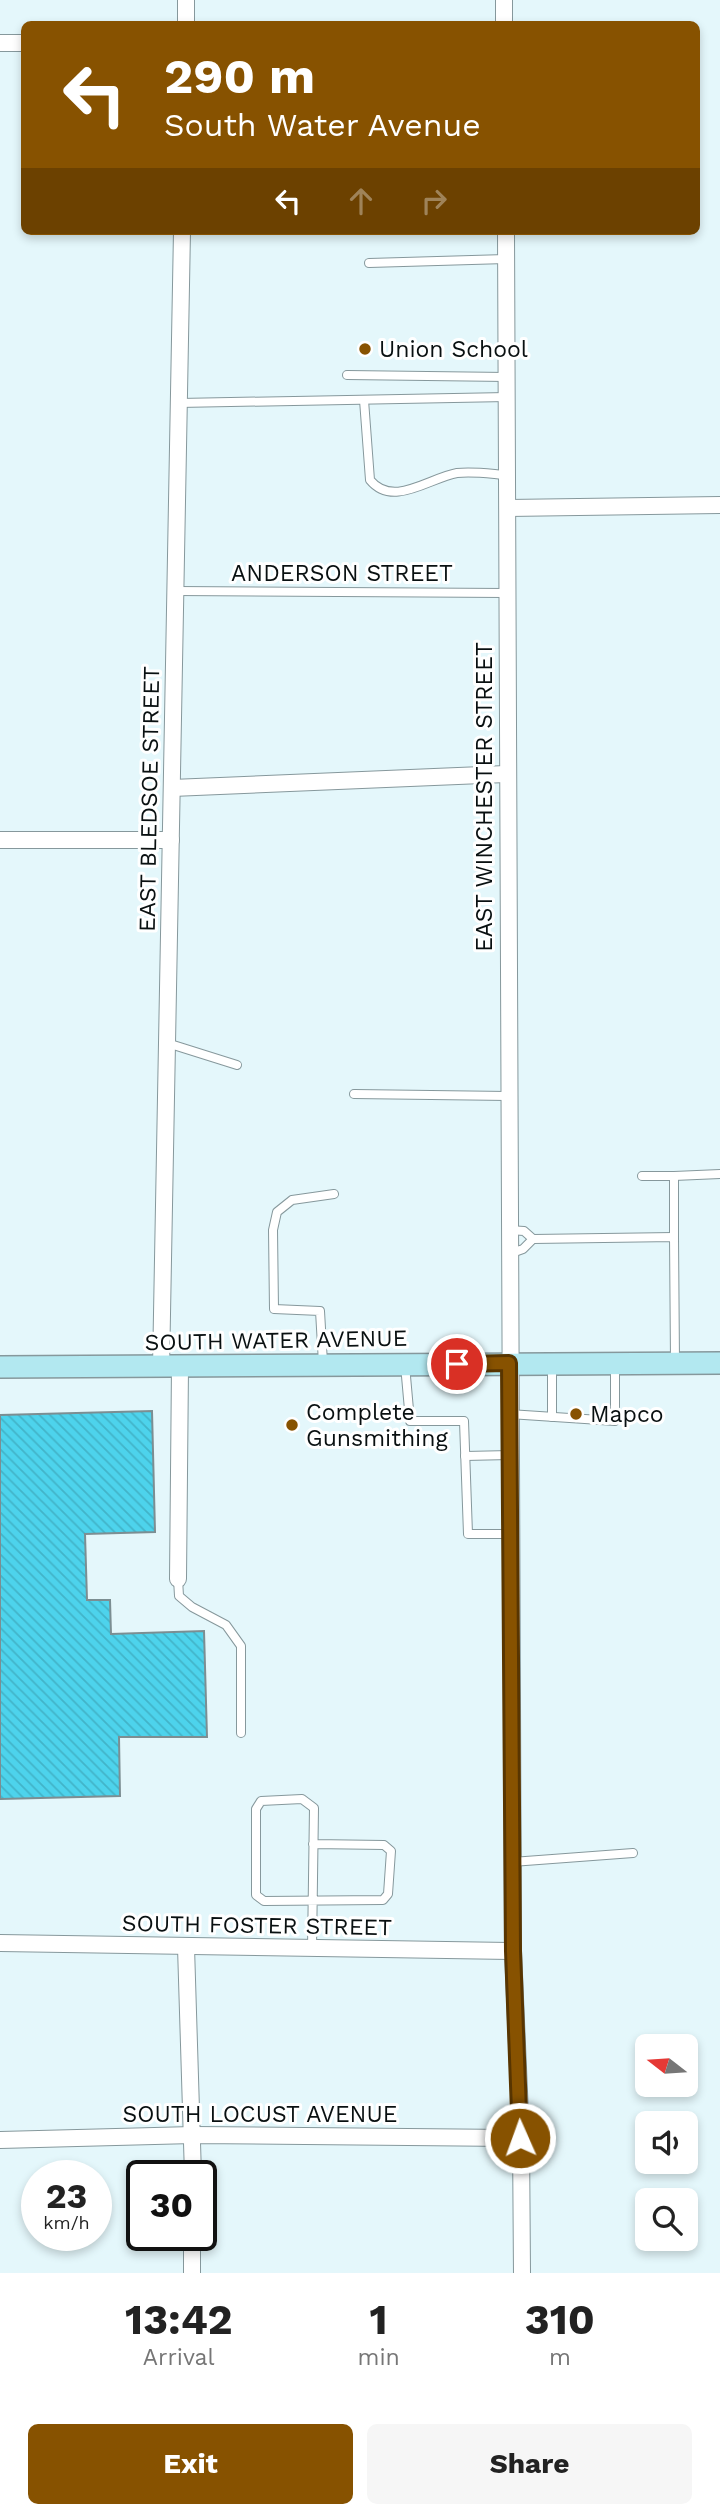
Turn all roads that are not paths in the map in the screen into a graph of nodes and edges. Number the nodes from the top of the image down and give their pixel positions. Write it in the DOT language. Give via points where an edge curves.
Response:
graph roads {
  1 [pos="186,0"];
  2 [pos="504,0"];
  3 [pos="186,21"];
  4 [pos="504,21"];
  5 [pos="0,43"];
  6 [pos="21,43"];
  7 [pos="182,235"];
  8 [pos="506,235"];
  9 [pos="506,259"];
  10 [pos="369,263"];
  11 [pos="347,375"];
  12 [pos="507,377"];
  13 [pos="507,397"];
  14 [pos="364,400"];
  15 [pos="179,403"];
  16 [pos="508,475"];
  17 [pos="720,505"];
  18 [pos="508,508"];
  19 [pos="176,592"];
  20 [pos="507,593"];
  21 [pos="506,774"];
  22 [pos="172,788"];
  23 [pos="0,840"];
  24 [pos="171,840"];
  25 [pos="167,1043"];
  26 [pos="237,1065"];
  27 [pos="354,1094"];
  28 [pos="508,1096"];
  29 [pos="720,1174"];
  30 [pos="642,1176"];
  31 [pos="674,1176"];
  32 [pos="334,1194"];
  33 [pos="509,1230"];
  34 [pos="674,1237"];
  35 [pos="533,1239"];
  36 [pos="509,1254"];
  37 [pos="509,1363"];
  38 [pos="615,1363"];
  39 [pos="675,1363"];
  40 [pos="720,1363"];
  41 [pos="552,1364"];
  42 [pos="405,1365"];
  43 [pos="323,1366"];
  44 [pos="0,1367"];
  45 [pos="170,1367"];
  46 [pos="509,1414"];
  47 [pos="552,1417"];
  48 [pos="466,1455"];
  49 [pos="510,1455"];
  50 [pos="510,1534"];
  51 [pos="178,1579"];
  52 [pos="241,1733"];
  53 [pos="313,1844"];
  54 [pos="633,1853"];
  55 [pos="512,1862"];
  56 [pos="312,1902"];
  57 [pos="0,1943"];
  58 [pos="186,1947"];
  59 [pos="312,1949"];
  60 [pos="513,1951"];
  61 [pos="193,2135"];
  62 [pos="520,2138"];
  63 [pos="0,2140"];
  64 [pos="193,2160"];
  65 [pos="192,2251"];
  66 [pos="192,2273"];
  67 [pos="522,2273"];
  1 -- 3 [label="street"];
  2 -- 4 [label="street"];
  5 -- 6 [label="street"];
  7 -- 15 [label="street, EAST BLEDSOE STREET"];
  8 -- 9 [label="street, EAST WINCHESTER STREET"];
  9 -- 10 [label="lane"];
  9 -- 12 [label="street, EAST WINCHESTER STREET"];
  11 -- 12 [label="lane"];
  12 -- 13 [label="street, EAST WINCHESTER STREET"];
  13 -- 14 [label="lane"];
  13 -- 16 [label="street, EAST WINCHESTER STREET"];
  14 -- 15 [label="lane"];
  14 -- 16 [label="lane" via="370,480 376,488 394,493 459,473"];
  15 -- 19 [label="street, EAST BLEDSOE STREET"];
  16 -- 18 [label="street, EAST WINCHESTER STREET"];
  17 -- 18 [label="street"];
  18 -- 20 [label="street, EAST WINCHESTER STREET"];
  19 -- 20 [label="lane, ANDERSON STREET"];
  19 -- 22 [label="street, EAST BLEDSOE STREET"];
  20 -- 21 [label="street, EAST WINCHESTER STREET"];
  21 -- 22 [label="street"];
  21 -- 28 [label="street, EAST WINCHESTER STREET"];
  22 -- 24 [label="street, EAST BLEDSOE STREET"];
  23 -- 24 [label="street"];
  24 -- 25 [label="street, EAST BLEDSOE STREET"];
  25 -- 26 [label="lane"];
  25 -- 45 [label="street, EAST BLEDSOE STREET"];
  27 -- 28 [label="lane"];
  28 -- 33 [label="street, EAST WINCHESTER STREET"];
  29 -- 31 [label="lane"];
  30 -- 31 [label="lane"];
  31 -- 34 [label="lane"];
  32 -- 43 [label="lane" via="292,1200 277,1212 273,1230 274,1309 320,1311"];
  33 -- 35 [label="lane" via="524,1231"];
  33 -- 36 [label="street, EAST WINCHESTER STREET"];
  34 -- 35 [label="lane"];
  34 -- 39 [label="lane"];
  35 -- 36 [label="lane"];
  36 -- 37 [label="street, EAST WINCHESTER STREET"];
  37 -- 41 [label="main road, SOUTH WATER AVENUE"];
  37 -- 42 [label="main road, SOUTH WATER AVENUE"];
  37 -- 46 [label="street, EAST WINCHESTER STREET"];
  38 -- 39 [label="main road, SOUTH WATER AVENUE"];
  38 -- 41 [label="main road, SOUTH WATER AVENUE"];
  38 -- 47 [label="lane" via="615,1421"];
  39 -- 40 [label="main road, SOUTH WATER AVENUE"];
  41 -- 47 [label="lane"];
  42 -- 43 [label="main road, SOUTH WATER AVENUE"];
  42 -- 48 [label="lane" via="410,1422 464,1421"];
  43 -- 45 [label="main road, SOUTH WATER AVENUE"];
  44 -- 45 [label="main road, SOUTH WATER AVENUE"];
  45 -- 51 [label="street, EAST BLEDSOE STREET"];
  46 -- 47 [label="lane"];
  46 -- 49 [label="street, EAST WINCHESTER STREET"];
  48 -- 49 [label="lane"];
  48 -- 50 [label="lane" via="467,1534"];
  49 -- 50 [label="street, EAST WINCHESTER STREET"];
  50 -- 55 [label="street, EAST WINCHESTER STREET"];
  51 -- 52 [label="lane" via="179,1596 226,1625 241,1646"];
  53 -- 56 [label="lane"];
  53 -- 56 [label="lane" via="384,1846 391,1851 388,1894 383,1900"];
  53 -- 56 [label="lane" via="314,1808 302,1800 261,1801 256,1809 256,1895 264,1901"];
  54 -- 55 [label="lane"];
  55 -- 60 [label="street, EAST WINCHESTER STREET"];
  56 -- 59 [label="lane"];
  57 -- 58 [label="street, SOUTH FOSTER STREET"];
  58 -- 59 [label="street, SOUTH FOSTER STREET"];
  58 -- 61 [label="street"];
  59 -- 60 [label="street, SOUTH FOSTER STREET"];
  60 -- 62 [label="street, EAST WINCHESTER STREET"];
  61 -- 62 [label="street, SOUTH LOCUST AVENUE"];
  61 -- 63 [label="street, SOUTH LOCUST AVENUE"];
  61 -- 64 [label="street"];
  62 -- 67 [label="street, EAST WINCHESTER STREET"];
  65 -- 66 [label="street"];
}
